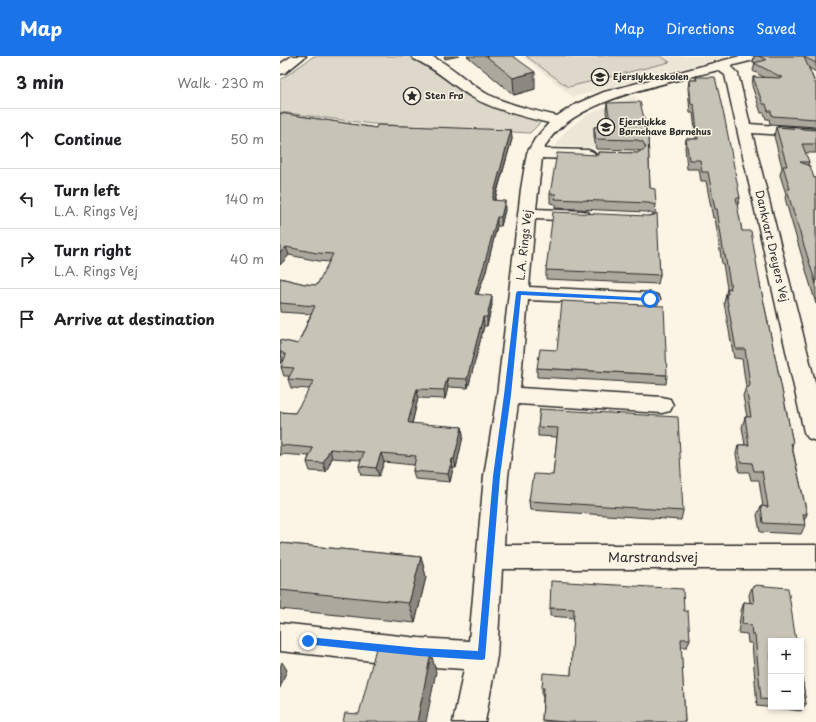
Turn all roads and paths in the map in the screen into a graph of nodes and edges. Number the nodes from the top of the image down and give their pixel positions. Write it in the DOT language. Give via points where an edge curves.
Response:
graph roads {
  1 [pos="300,56"];
  2 [pos="418,56"];
  3 [pos="754,56"];
  4 [pos="720,65"];
  5 [pos="280,70"];
  6 [pos="559,122"];
  7 [pos="744,128"];
  8 [pos="816,133"];
  9 [pos="535,153"];
  10 [pos="605,155"];
  11 [pos="527,214"];
  12 [pos="599,217"];
  13 [pos="518,293"];
  14 [pos="650,299"];
  15 [pos="508,395"];
  16 [pos="662,405"];
  17 [pos="816,432"];
  18 [pos="490,557"];
  19 [pos="816,557"];
  20 [pos="280,637"];
  21 [pos="482,656"];
  22 [pos="469,722"];
  1 -- 5 [label="street"];
  2 -- 6 [label="street" via="440,66 465,86 487,99"];
  3 -- 4 [label="street, L.A. Rings Vej"];
  4 -- 6 [label="street, L.A. Rings Vej" via="609,95 581,107"];
  4 -- 7 [label="street, Dankvart Dreyers Vej" via="731,74"];
  6 -- 9 [label="street, L.A. Rings Vej" via="540,142"];
  7 -- 8 [label="street"];
  7 -- 17 [label="street, Dankvart Dreyers Vej"];
  9 -- 10 [label="street"];
  9 -- 11 [label="street, L.A. Rings Vej"];
  11 -- 12 [label="street"];
  11 -- 13 [label="street, L.A. Rings Vej"];
  13 -- 14 [label="street"];
  13 -- 15 [label="street, L.A. Rings Vej"];
  15 -- 16 [label="street"];
  15 -- 18 [label="street, L.A. Rings Vej" via="496,476"];
  18 -- 19 [label="street, Marstrandsvej"];
  18 -- 21 [label="street, L.A. Rings Vej"];
  20 -- 21 [label="street"];
  21 -- 22 [label="street, L.A. Rings Vej"];
}
